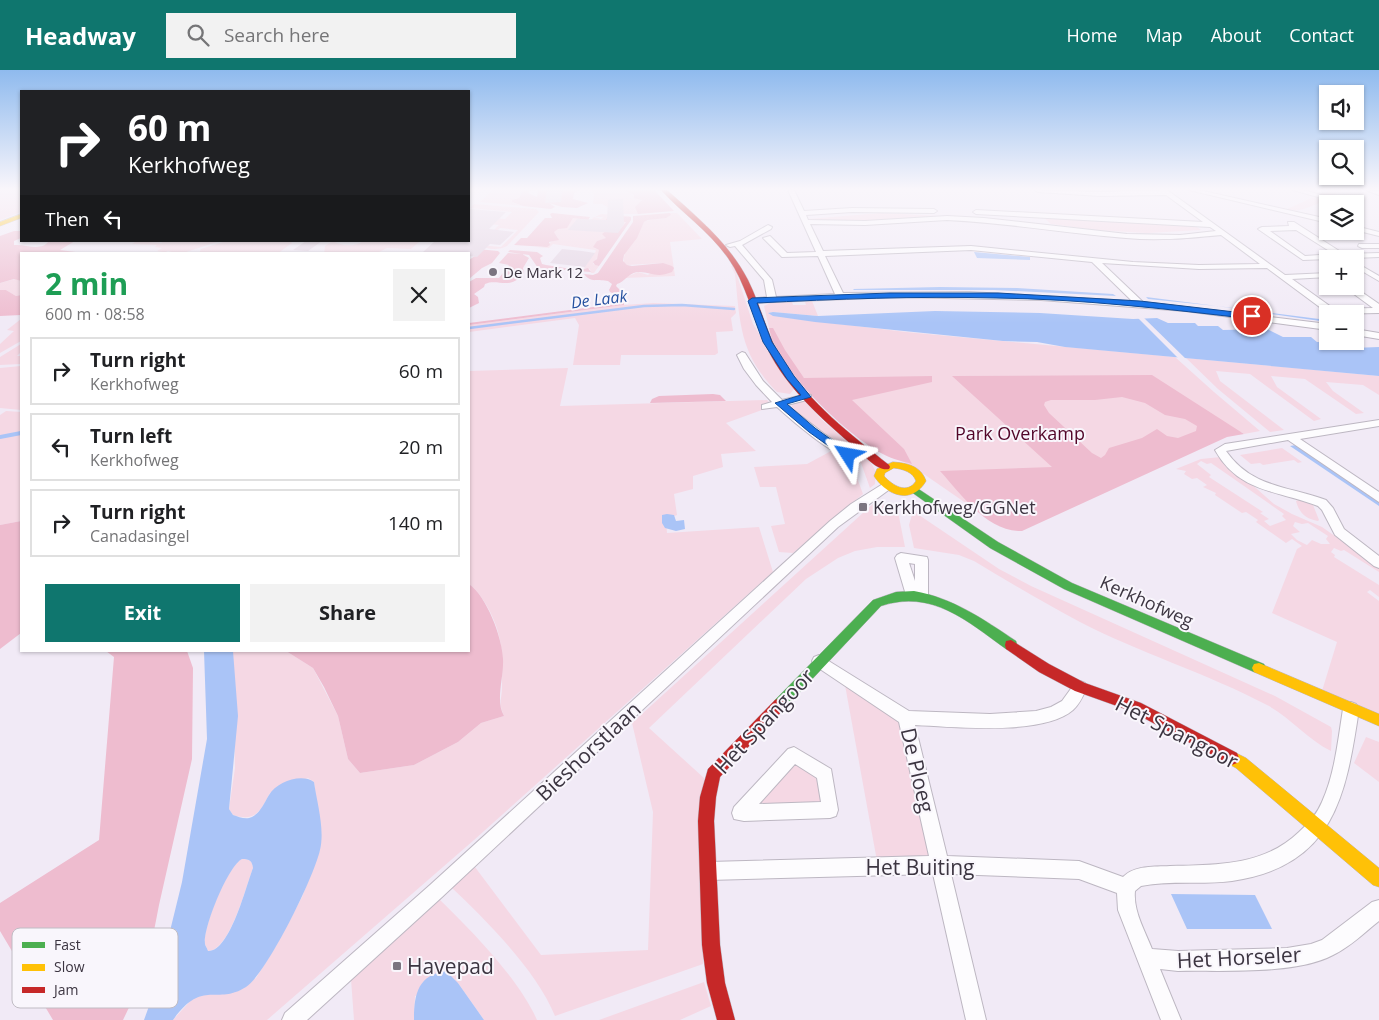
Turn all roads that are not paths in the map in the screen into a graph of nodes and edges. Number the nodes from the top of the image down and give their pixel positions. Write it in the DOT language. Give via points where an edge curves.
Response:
graph roads {
  1 [pos="708,234"];
  2 [pos="757,234"];
  3 [pos="811,234"];
  4 [pos="1107,234"];
  5 [pos="1186,234"];
  6 [pos="1224,234"];
  7 [pos="1270,234"];
  8 [pos="1308,234"];
  9 [pos="767,238"];
  10 [pos="737,244"];
  11 [pos="1379,246"];
  12 [pos="721,247"];
  13 [pos="1333,250"];
  14 [pos="820,254"];
  15 [pos="1378,255"];
  16 [pos="1364,256"];
  17 [pos="1319,258"];
  18 [pos="1096,261"];
  19 [pos="1268,266"];
  20 [pos="1364,270"];
  21 [pos="1319,276"];
  22 [pos="1284,277"];
  23 [pos="1379,279"];
  24 [pos="1360,295"];
  25 [pos="840,296"];
  26 [pos="772,299"];
  27 [pos="752,301"];
  28 [pos="1140,304"];
  29 [pos="1323,305"];
  30 [pos="1379,309"];
  31 [pos="1364,310"];
  32 [pos="1319,326"];
  33 [pos="1364,333"];
  34 [pos="1379,336"];
  35 [pos="742,355"];
  36 [pos="806,397"];
  37 [pos="780,403"];
  38 [pos="766,407"];
  39 [pos="1379,423"];
  40 [pos="1290,437"];
  41 [pos="848,455"];
  42 [pos="885,467"];
  43 [pos="886,486"];
  44 [pos="914,489"];
  45 [pos="1379,498"];
  46 [pos="1379,563"];
  47 [pos="819,662"];
  48 [pos="1080,687"];
  49 [pos="1351,708"];
  50 [pos="906,718"];
  51 [pos="1379,720"];
  52 [pos="742,813"];
  53 [pos="1317,828"];
  54 [pos="941,865"];
  55 [pos="709,871"];
  56 [pos="1379,879"];
  57 [pos="1127,888"];
  58 [pos="1379,909"];
  59 [pos="1146,958"];
  60 [pos="292,1020"];
  61 [pos="726,1020"];
  62 [pos="976,1020"];
  63 [pos="1171,1020"];
  1 -- 12 [label="street"];
  2 -- 10 [label="street"];
  3 -- 14 [label="street"];
  4 -- 5 [label="street" via="1171,237"];
  6 -- 19 [label="street"];
  7 -- 17 [label="street" via="1303,258"];
  8 -- 13 [label="street"];
  9 -- 14 [label="street" via="785,255"];
  10 -- 12 [label="street"];
  10 -- 26 [label="street" via="768,280"];
  11 -- 15 [label="street" via="1362,246"];
  12 -- 27 [label="street" via="739,269"];
  14 -- 18 [label="street" via="971,248"];
  14 -- 25 [label="street"];
  15 -- 16 [label="street"];
  18 -- 19 [label="street" via="1171,266"];
  18 -- 28 [label="street"];
  19 -- 22 [label="street"];
  20 -- 23 [label="street"];
  21 -- 22 [label="street"];
  22 -- 29 [label="street"];
  24 -- 30 [label="street"];
  25 -- 26 [label="street"];
  25 -- 28 [label="street" via="983,295"];
  26 -- 27 [label="street"];
  27 -- 36 [label="street" via="768,342"];
  28 -- 32 [label="street"];
  30 -- 31 [label="street"];
  33 -- 34 [label="street"];
  35 -- 37 [label="street" via="752,375"];
  36 -- 37 [label="street"];
  36 -- 42 [label="street"];
  37 -- 38 [label="street"];
  37 -- 41 [label="street"];
  39 -- 40 [label="street"];
  40 -- 45 [label="street"];
  40 -- 46 [label="street" via="1220,450 1255,484 1322,503 1339,532"];
  42 -- 43 [label="street" via="879,476"];
  42 -- 44 [label="street" via="902,466 918,474 921,479"];
  43 -- 44 [label="street" via="905,491"];
  43 -- 60 [label="street, Bieshorstlaan" via="834,524"];
  44 -- 49 [label="street, Kerkhofweg" via="994,545 1056,579"];
  47 -- 48 [label="street, Het Spangoor" via="877,603 885,599 917,596 954,606 1044,668"];
  47 -- 50 [label="street, De Ploeg"];
  47 -- 55 [label="street, Het Spangoor" via="713,774 707,814"];
  48 -- 50 [label="street" via="1067,706 1040,718"];
  48 -- 53 [label="street, Het Spangoor" via="1136,707 1241,763"];
  49 -- 51 [label="street, Kerkhofweg"];
  49 -- 53 [label="street" via="1336,785 1326,815"];
  50 -- 54 [label="street, De Ploeg"];
  52 -- 52 [label="street" via="830,810 825,774 794,754"];
  53 -- 56 [label="street, Het Spangoor"];
  53 -- 57 [label="street" via="1287,853 1254,868 1224,874 1148,876 1132,881"];
  54 -- 55 [label="street, Het Buiting"];
  54 -- 57 [label="street, Het Buiting" via="1079,870"];
  54 -- 62 [label="street, De Ploeg"];
  55 -- 61 [label="street, Het Spangoor" via="713,969"];
  57 -- 59 [label="street, Het Horseler" via="1127,910"];
  58 -- 59 [label="street, Het Horseler" via="1328,948 1311,954 1287,958 1178,961"];
  59 -- 63 [label="street, Het Horseler"];
}
